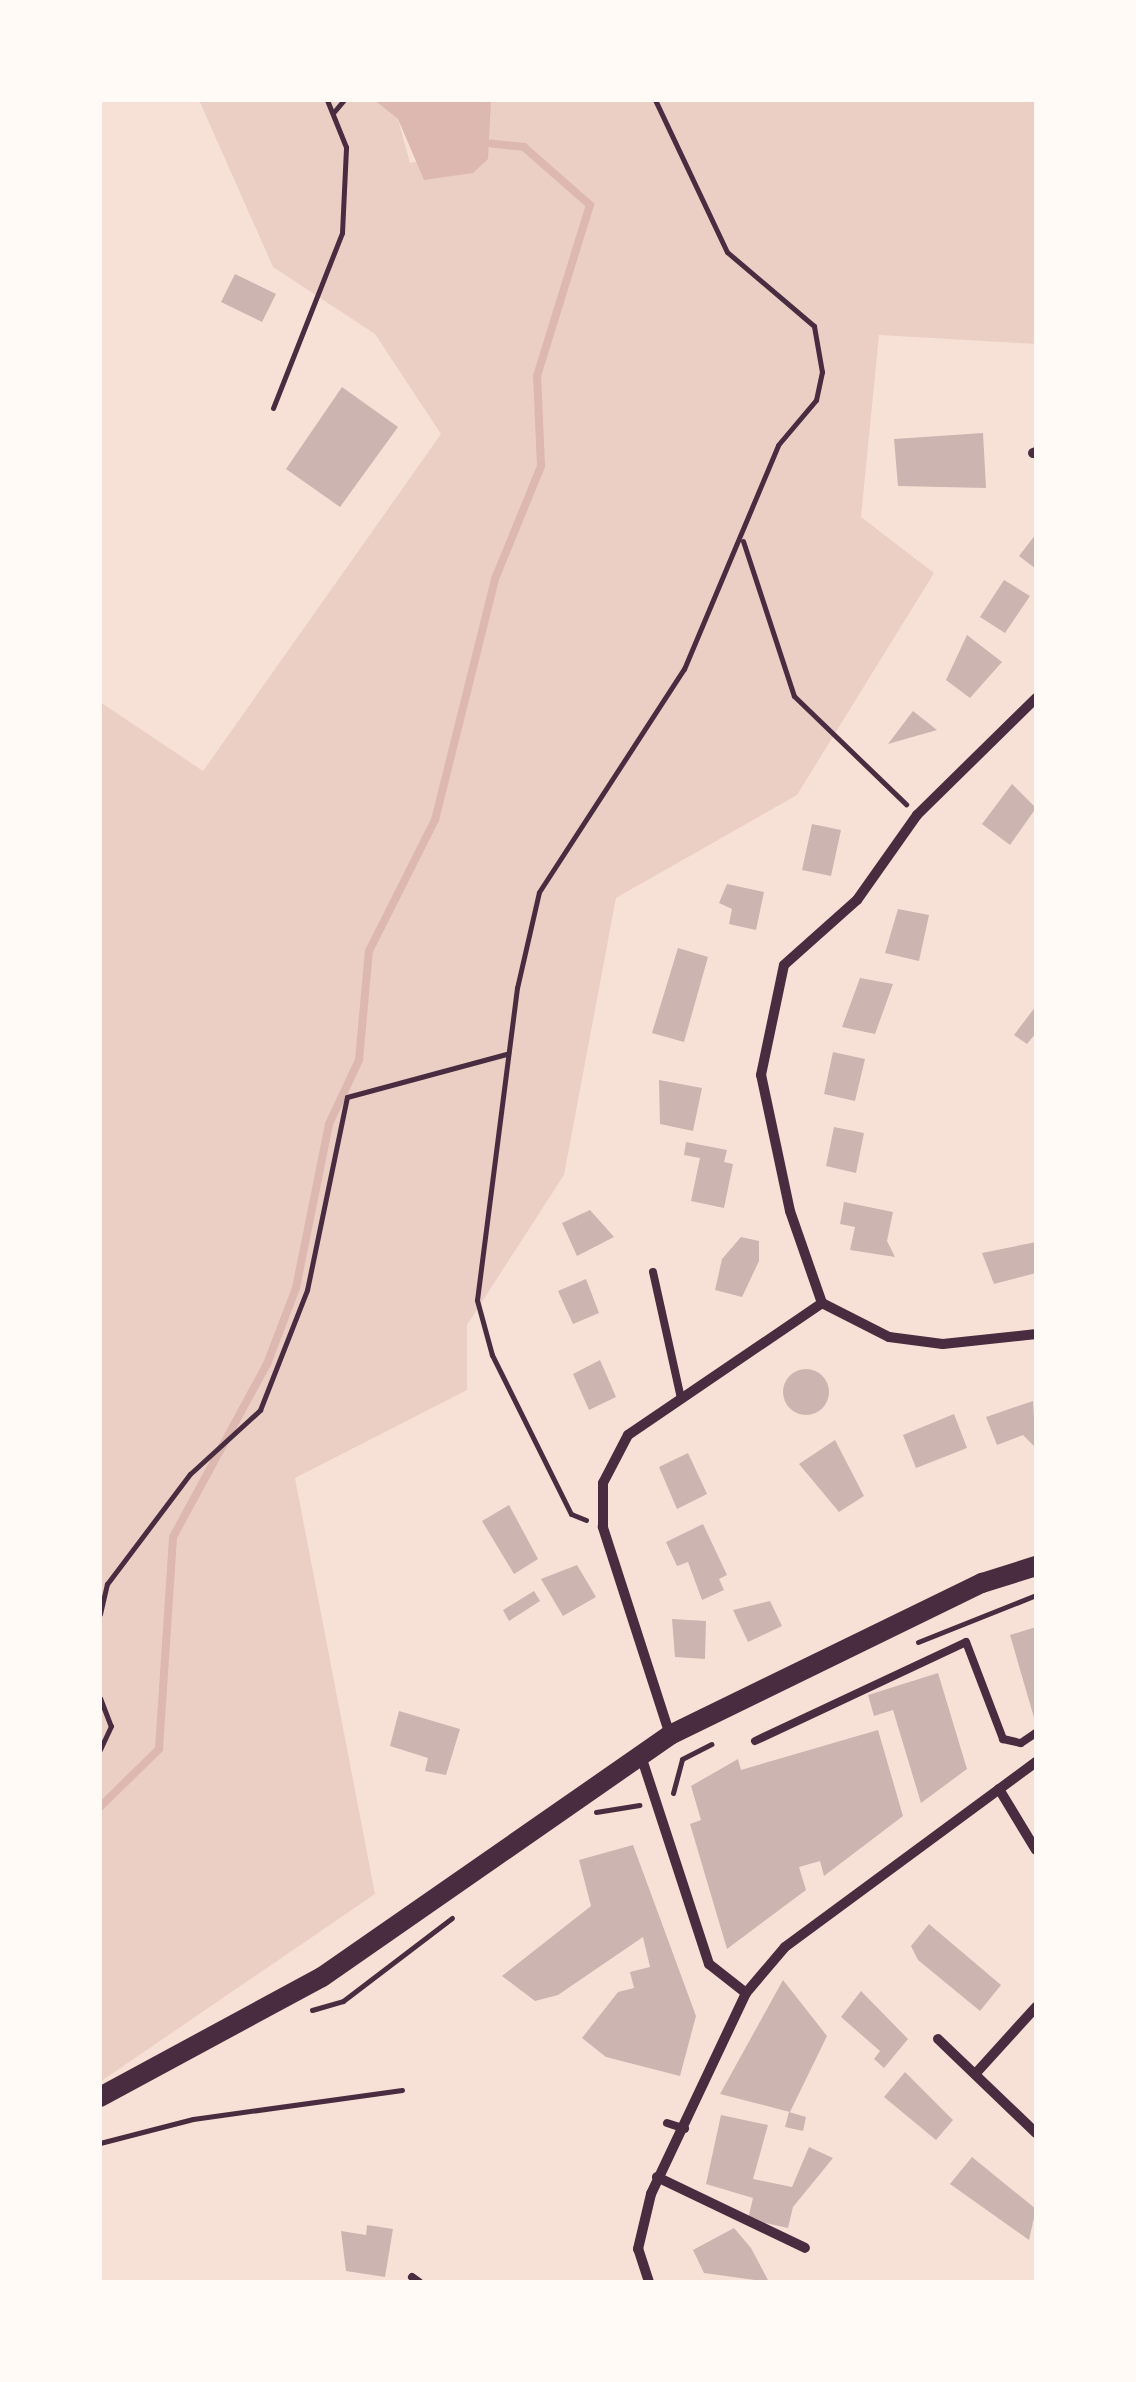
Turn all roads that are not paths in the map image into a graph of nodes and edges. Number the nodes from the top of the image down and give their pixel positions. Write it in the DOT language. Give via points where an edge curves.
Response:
graph roads {
  1 [pos="1036,698"];
  2 [pos="653,1272"];
  3 [pos="822,1303"];
  4 [pos="1036,1334"];
  5 [pos="680,1394"];
  6 [pos="1036,1566"];
  7 [pos="1036,1733"];
  8 [pos="670,1735"];
  9 [pos="755,1741"];
  10 [pos="642,1756"];
  11 [pos="1036,1762"];
  12 [pos="998,1789"];
  13 [pos="1036,1850"];
  14 [pos="746,1993"];
  15 [pos="1036,2008"];
  16 [pos="938,2039"];
  17 [pos="976,2072"];
  18 [pos="100,2098"];
  19 [pos="668,2124"];
  20 [pos="684,2130"];
  21 [pos="1036,2132"];
  22 [pos="657,2177"];
  23 [pos="805,2248"];
  24 [pos="649,2282"];
  1 -- 3 [label="street" via="917,816 857,900 784,966 760,1075 768,1125"];
  2 -- 5 [label="lane"];
  3 -- 4 [label="street" via="889,1336 943,1344"];
  3 -- 5 [label="street"];
  5 -- 8 [label="street" via="612,1457 602,1526"];
  6 -- 8 [label="main road" via="982,1583"];
  7 -- 9 [label="lane" via="1021,1743 1004,1739 966,1642"];
  8 -- 10 [label="main road"];
  10 -- 14 [label="street" via="708,1964"];
  10 -- 18 [label="main road" via="322,1978"];
  11 -- 12 [label="street"];
  12 -- 13 [label="street"];
  12 -- 14 [label="street" via="784,1947"];
  14 -- 20 [label="street"];
  15 -- 17 [label="street"];
  16 -- 17 [label="street"];
  17 -- 21 [label="street"];
  19 -- 20 [label="lane"];
  20 -- 22 [label="street"];
  22 -- 23 [label="street"];
  22 -- 24 [label="street" via="638,2249"];
}
